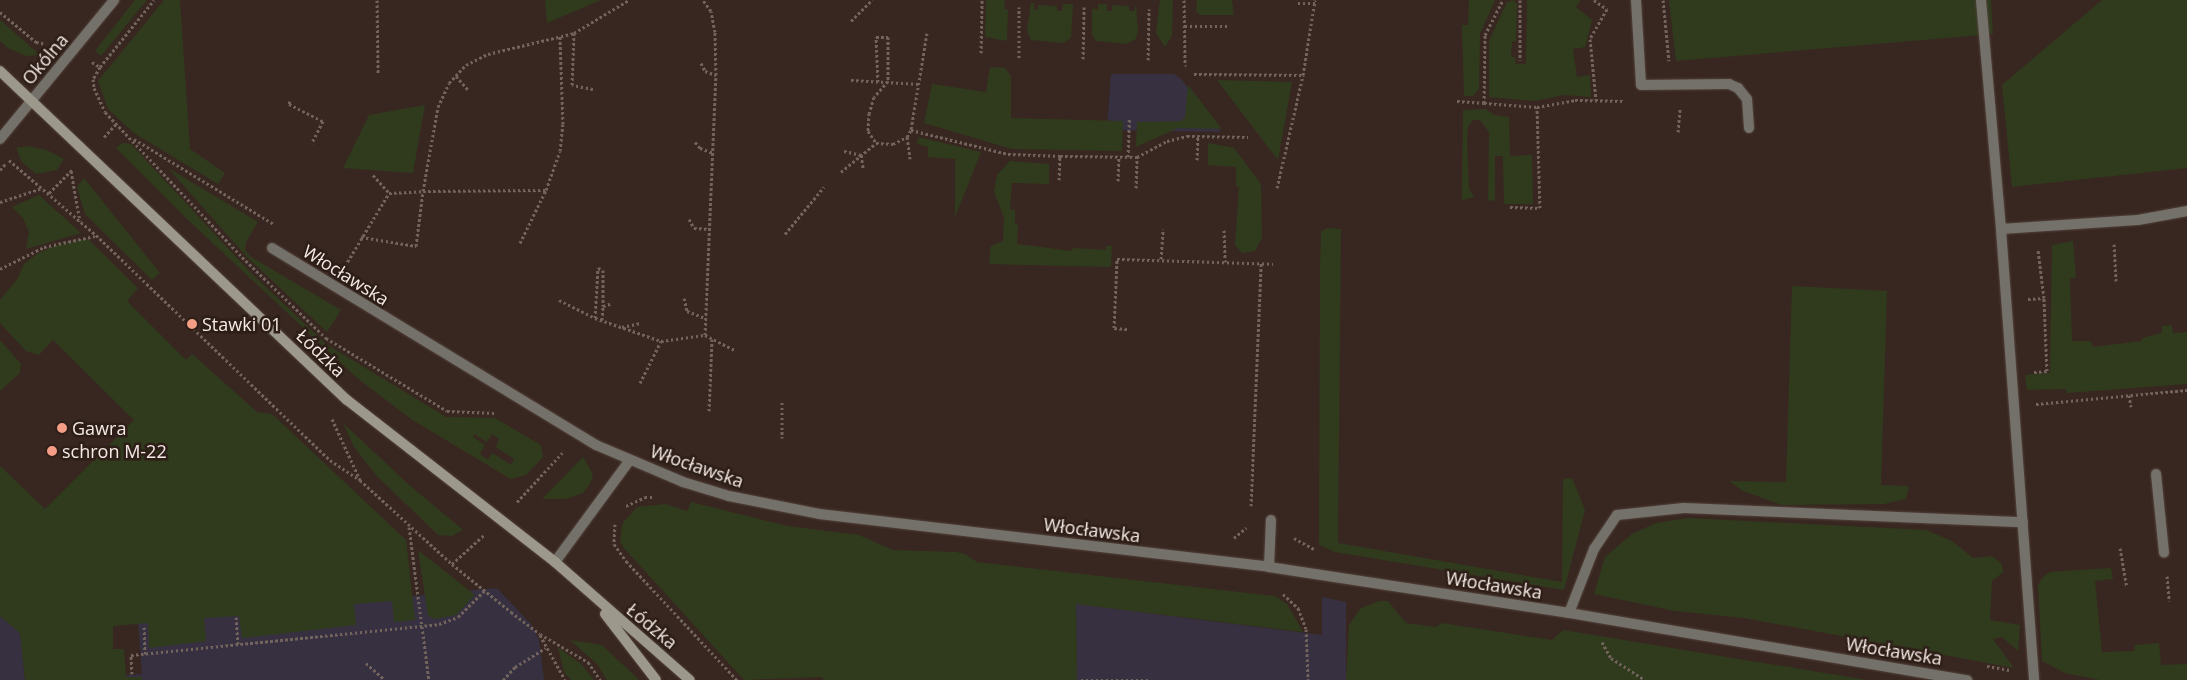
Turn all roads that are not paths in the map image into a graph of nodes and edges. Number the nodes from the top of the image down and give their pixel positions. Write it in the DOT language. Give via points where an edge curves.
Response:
graph roads {
  1 [pos="114,0"];
  2 [pos="1636,0"];
  3 [pos="1981,0"];
  4 [pos="0,71"];
  5 [pos="32,100"];
  6 [pos="1749,128"];
  7 [pos="0,138"];
  8 [pos="2187,211"];
  9 [pos="2001,229"];
  10 [pos="272,248"];
  11 [pos="630,460"];
  12 [pos="2156,474"];
  13 [pos="1271,520"];
  14 [pos="2023,522"];
  15 [pos="2164,553"];
  16 [pos="555,562"];
  17 [pos="1269,567"];
  18 [pos="592,597"];
  19 [pos="1569,613"];
  20 [pos="656,680"];
  21 [pos="690,680"];
  22 [pos="1967,680"];
  23 [pos="2034,680"];
  1 -- 5 [label="street, Okólna"];
  2 -- 6 [label="street" via="1641,85 1729,84 1738,88 1746,99"];
  3 -- 9 [label="street"];
  4 -- 5 [label="street, Łódzka"];
  5 -- 7 [label="street, Okólna"];
  5 -- 16 [label="street, Łódzka" via="347,400"];
  8 -- 9 [label="street" via="2112,221"];
  9 -- 14 [label="street"];
  10 -- 11 [label="street, Włocławska" via="564,427"];
  11 -- 16 [label="street"];
  11 -- 17 [label="street, Włocławska" via="683,482 795,510"];
  12 -- 15 [label="street"];
  13 -- 17 [label="street"];
  14 -- 19 [label="street" via="1684,508 1617,516 1594,549"];
  14 -- 23 [label="street"];
  16 -- 18 [label="street, Łódzka"];
  17 -- 19 [label="street, Włocławska"];
  18 -- 20 [label="street, Łódzka"];
  18 -- 21 [label="street, Łódzka"];
  19 -- 22 [label="street, Włocławska"];
}
